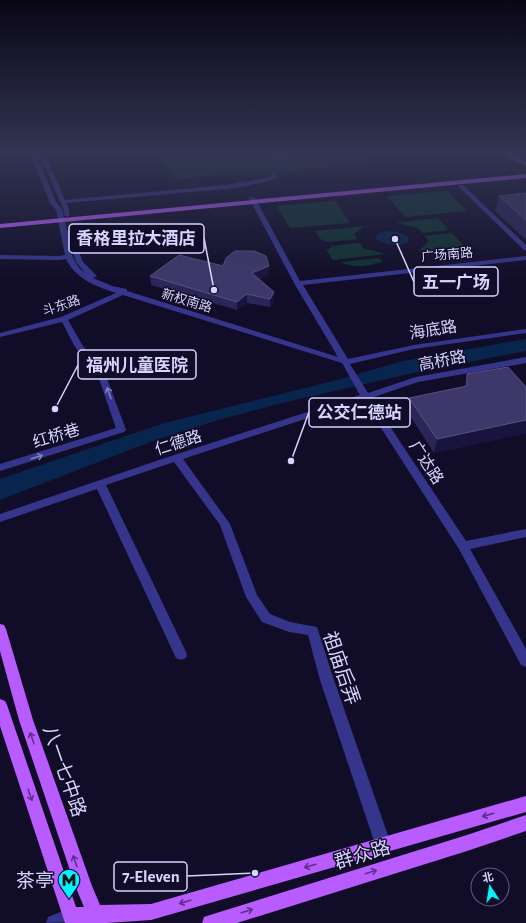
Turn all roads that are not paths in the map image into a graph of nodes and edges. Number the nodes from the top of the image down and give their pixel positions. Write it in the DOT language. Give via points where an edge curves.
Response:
graph roads {
  1 [pos="50,196"];
  2 [pos="61,196"];
  3 [pos="133,196"];
  4 [pos="291,196"];
  5 [pos="298,196"];
  6 [pos="471,196"];
  7 [pos="253,200"];
  8 [pos="63,202"];
  9 [pos="65,217"];
  10 [pos="0,221"];
  11 [pos="0,226"];
  12 [pos="526,249"];
  13 [pos="68,256"];
  14 [pos="0,257"];
  15 [pos="526,258"];
  16 [pos="298,283"];
  17 [pos="124,290"];
  18 [pos="64,319"];
  19 [pos="526,331"];
  20 [pos="0,335"];
  21 [pos="341,353"];
  22 [pos="526,360"];
  23 [pos="348,364"];
  24 [pos="364,394"];
  25 [pos="177,458"];
  26 [pos="0,468"];
  27 [pos="100,484"];
  28 [pos="0,518"];
  29 [pos="526,532"];
  30 [pos="463,546"];
  31 [pos="0,629"];
  32 [pos="181,654"];
  33 [pos="526,661"];
  34 [pos="0,705"];
  35 [pos="526,804"];
  36 [pos="526,823"];
  37 [pos="383,844"];
  38 [pos="97,918"];
  39 [pos="72,920"];
  40 [pos="54,923"];
  41 [pos="210,923"];
  1 -- 9 [label="street" via="52,203"];
  2 -- 8 [label="street"];
  3 -- 8 [label="street"];
  4 -- 7 [label="main road"];
  5 -- 7 [label="main road"];
  6 -- 12 [label="street"];
  7 -- 9 [label="main road"];
  7 -- 16 [label="street, 广达路"];
  8 -- 9 [label="street"];
  9 -- 10 [label="main road"];
  9 -- 11 [label="main road"];
  9 -- 13 [label="street, 新权南路"];
  9 -- 17 [label="street, 新权南路" via="82,268"];
  13 -- 14 [label="street"];
  13 -- 17 [label="street, 新权南路" via="81,276 91,282"];
  15 -- 16 [label="street, 广场南路"];
  16 -- 21 [label="street, 广达路"];
  17 -- 18 [label="street, 斗东路" via="110,299"];
  17 -- 21 [label="street, 新权南路"];
  17 -- 23 [label="street, 新权南路"];
  18 -- 20 [label="street, 斗东路"];
  26 -- 18 [label="street, 红桥巷, one-way" via="121,430 102,376 79,347"];
  19 -- 23 [label="street, 海底路" via="414,347"];
  21 -- 23 [label="street, 广达路"];
  22 -- 24 [label="street, 高桥路" via="416,380"];
  23 -- 24 [label="street, 广达路"];
  24 -- 25 [label="street, 仁德路"];
  24 -- 30 [label="street, 广达路"];
  25 -- 27 [label="street, 仁德路"];
  25 -- 37 [label="street, 祖庙后弄" via="225,524 252,597 266,618 289,627 313,631 326,680"];
  27 -- 28 [label="street, 仁德路"];
  27 -- 32 [label="street"];
  29 -- 30 [label="street"];
  30 -- 33 [label="street, 广达路"];
  38 -- 31 [label="main road, 八一七中路, one-way" via="84,888 26,720"];
  34 -- 39 [label="main road, one-way"];
  35 -- 37 [label="main road, one-way"];
  41 -- 36 [label="main road, 群众路, one-way"];
  37 -- 38 [label="main road, one-way" via="151,912"];
  38 -- 39 [label="main road"];
  39 -- 40 [label="street"];
}
